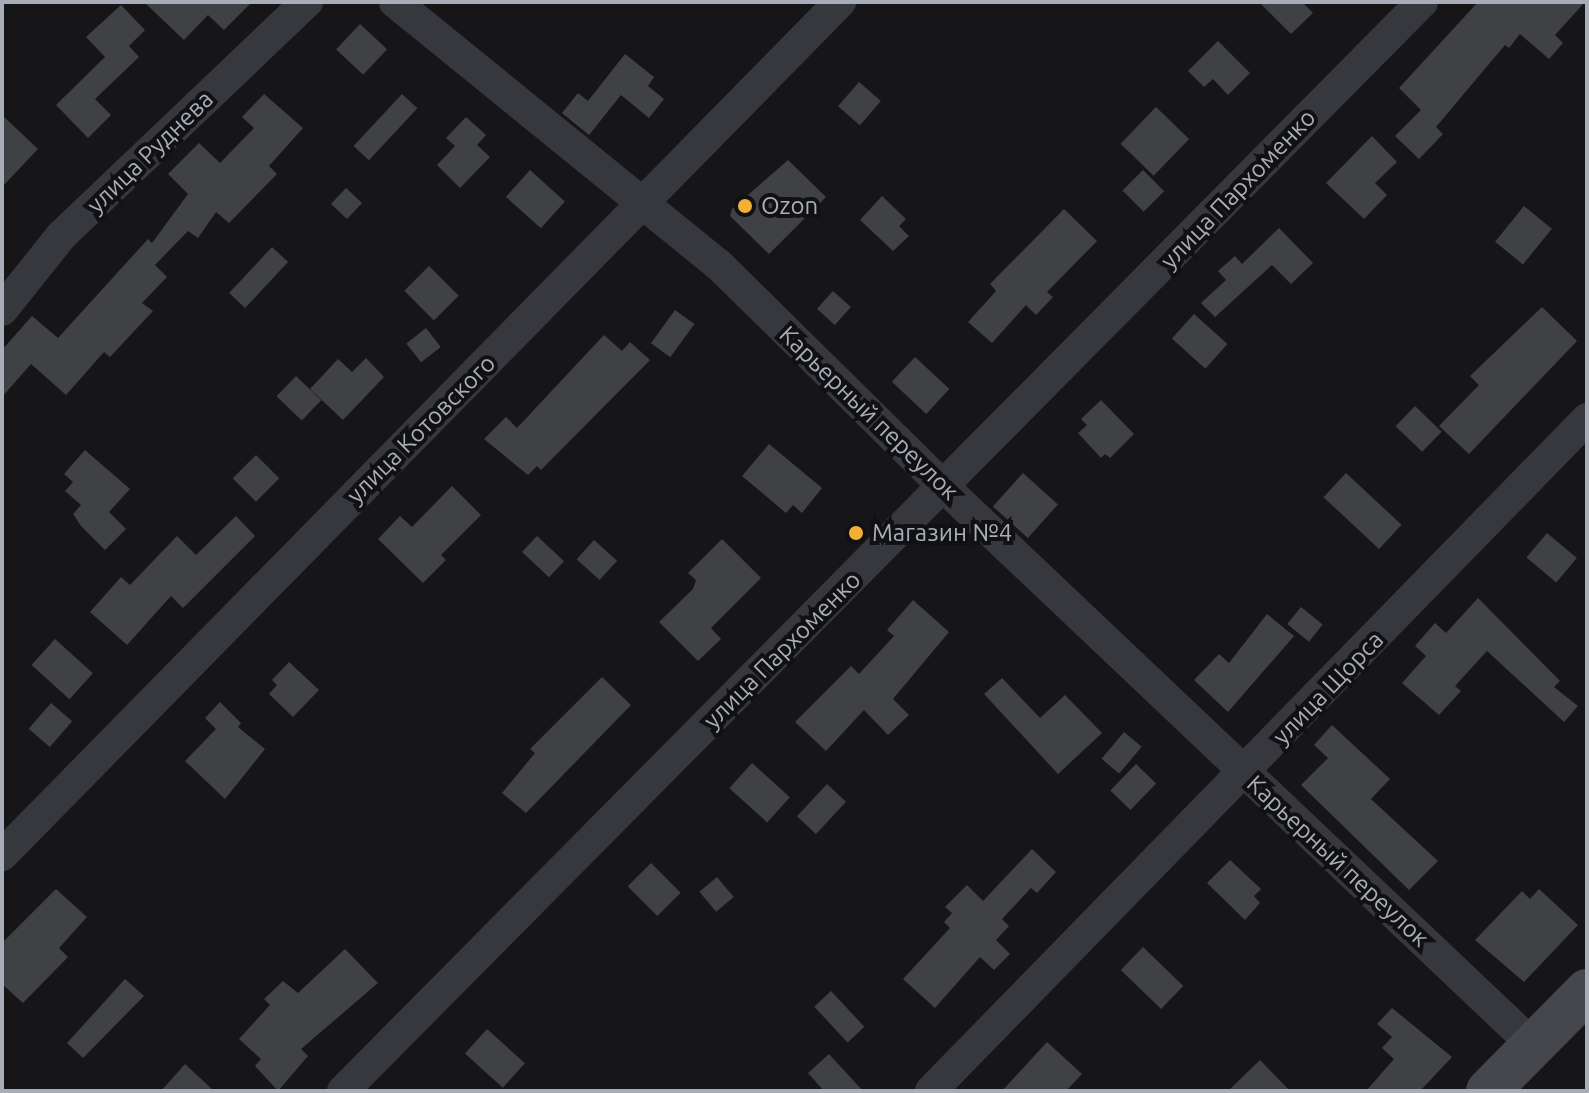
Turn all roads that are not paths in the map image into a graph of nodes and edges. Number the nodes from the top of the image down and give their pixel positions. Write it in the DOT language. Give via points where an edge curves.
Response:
graph roads {
  1 [pos="307,2"];
  2 [pos="395,2"];
  3 [pos="840,2"];
  4 [pos="1422,2"];
  5 [pos="644,203"];
  6 [pos="2,310"];
  7 [pos="1587,419"];
  8 [pos="945,488"];
  9 [pos="1245,774"];
  10 [pos="2,855"];
  11 [pos="1587,991"];
  12 [pos="1533,1045"];
  13 [pos="343,1091"];
  14 [pos="931,1091"];
  15 [pos="1488,1091"];
  1 -- 6 [label="street, улица Руднева" via="61,236"];
  2 -- 5 [label="street, Карьерный переулок" via="517,106"];
  3 -- 5 [label="street, улица Котовского"];
  4 -- 8 [label="street, улица Пархоменко"];
  5 -- 8 [label="street, Карьерный переулок" via="719,265"];
  5 -- 10 [label="street, улица Котовского"];
  7 -- 9 [label="street, улица Щорса"];
  8 -- 9 [label="street, Карьерный переулок"];
  8 -- 13 [label="street, улица Пархоменко"];
  9 -- 12 [label="street, Карьерный переулок"];
  9 -- 14 [label="street, улица Щорса"];
  11 -- 12 [label="street"];
  12 -- 15 [label="street"];
}
